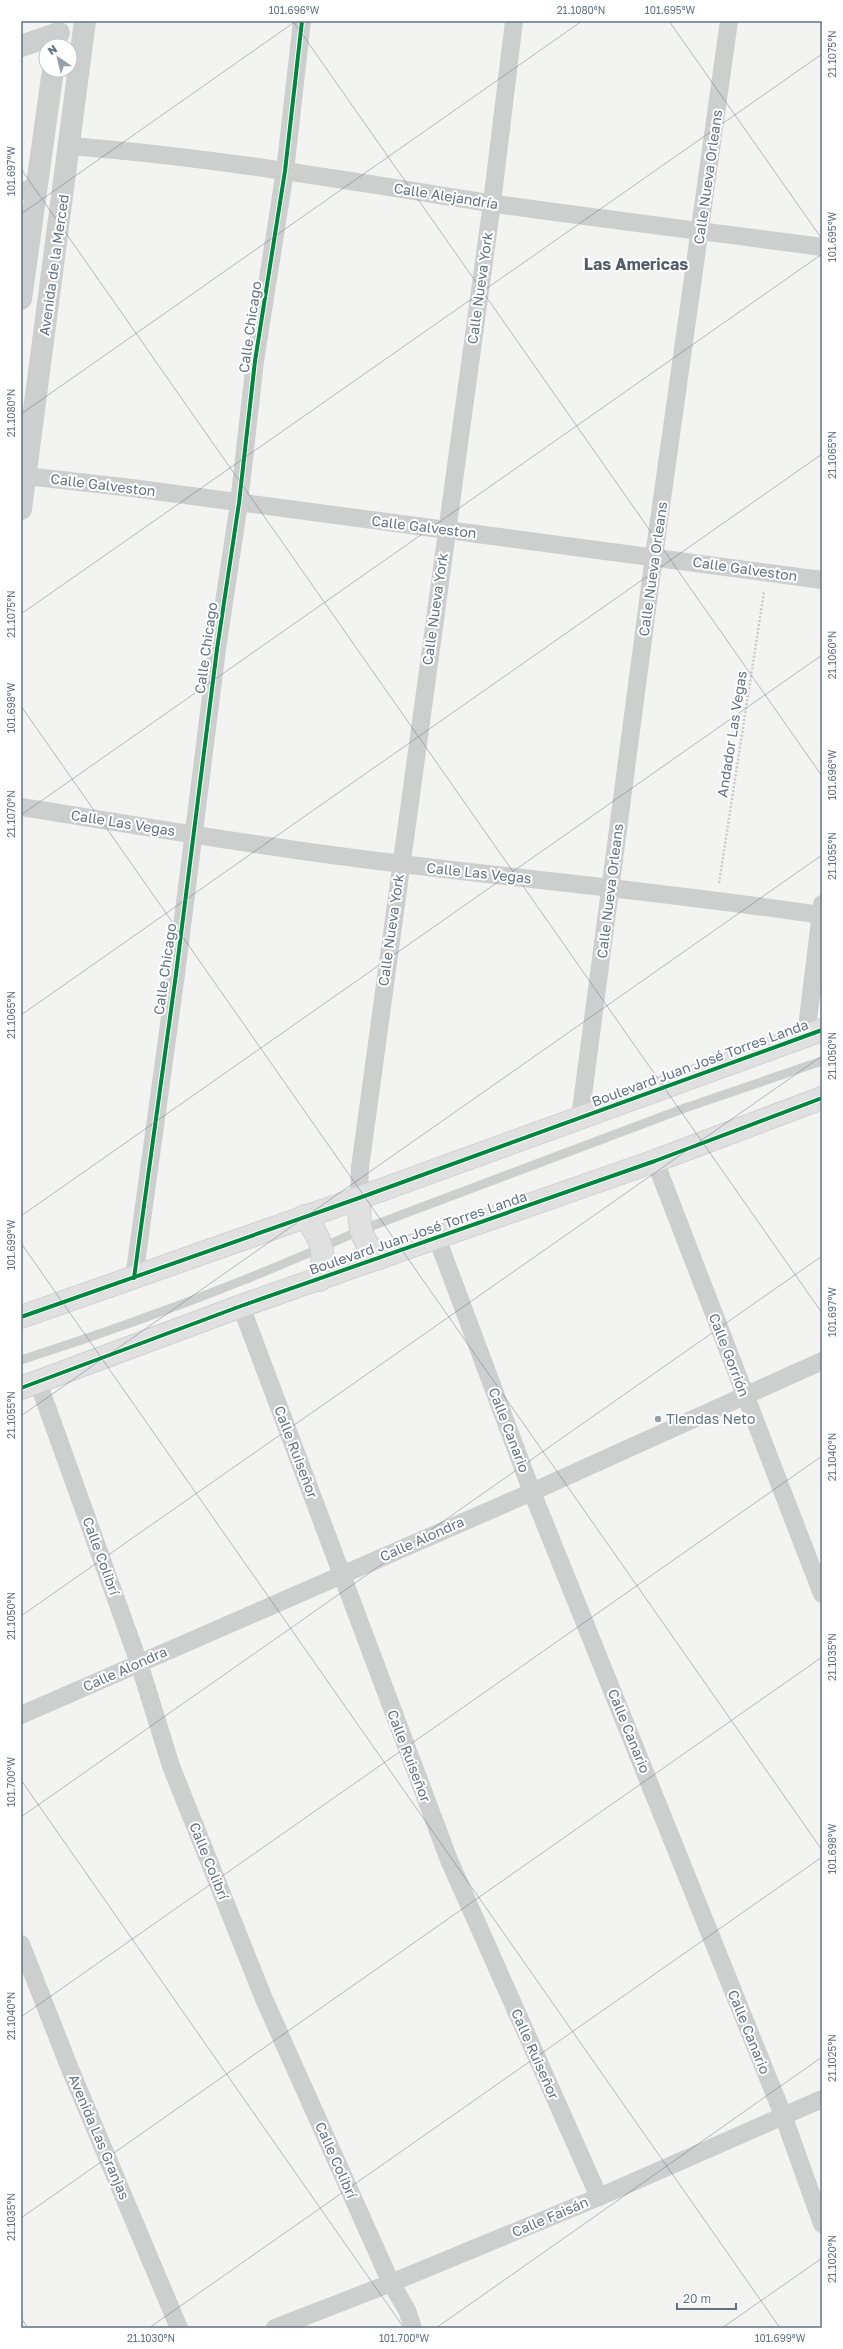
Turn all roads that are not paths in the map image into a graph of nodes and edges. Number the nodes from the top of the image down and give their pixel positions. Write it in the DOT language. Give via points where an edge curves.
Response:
graph roads {
  1 [pos="85,21"];
  2 [pos="302,21"];
  3 [pos="514,21"];
  4 [pos="729,21"];
  5 [pos="58,33"];
  6 [pos="21,46"];
  7 [pos="51,78"];
  8 [pos="70,146"];
  9 [pos="284,171"];
  10 [pos="28,189"];
  11 [pos="492,203"];
  12 [pos="701,231"];
  13 [pos="822,247"];
  14 [pos="21,299"];
  15 [pos="26,476"];
  16 [pos="239,503"];
  17 [pos="21,509"];
  18 [pos="446,530"];
  19 [pos="654,556"];
  20 [pos="822,580"];
  21 [pos="21,807"];
  22 [pos="193,834"];
  23 [pos="400,864"];
  24 [pos="610,887"];
  25 [pos="821,908"];
  26 [pos="814,1033"];
  27 [pos="822,1061"];
  28 [pos="822,1098"];
  29 [pos="580,1118"];
  30 [pos="655,1161"];
  31 [pos="359,1198"];
  32 [pos="304,1216"];
  33 [pos="361,1230"];
  34 [pos="437,1238"];
  35 [pos="322,1248"];
  36 [pos="379,1258"];
  37 [pos="134,1278"];
  38 [pos="320,1280"];
  39 [pos="241,1306"];
  40 [pos="21,1317"];
  41 [pos="21,1360"];
  42 [pos="822,1361"];
  43 [pos="29,1385"];
  44 [pos="744,1395"];
  45 [pos="532,1492"];
  46 [pos="342,1574"];
  47 [pos="822,1594"];
  48 [pos="139,1663"];
  49 [pos="21,1715"];
  50 [pos="21,1944"];
  51 [pos="822,2099"];
  52 [pos="783,2115"];
  53 [pos="599,2197"];
  54 [pos="822,2224"];
  55 [pos="392,2283"];
  56 [pos="179,2328"];
  57 [pos="275,2328"];
  58 [pos="413,2328"];
  1 -- 8 [label="street, Avenida de la Merced"];
  2 -- 9 [label="street, Calle Chicago"];
  3 -- 11 [label="street, Calle Nueva York"];
  4 -- 12 [label="street, Calle Nueva Orleans"];
  5 -- 6 [label="street"];
  7 -- 10 [label="street, Avenida de la Merced"];
  8 -- 9 [label="street, Calle Alejandría"];
  8 -- 15 [label="street, Avenida de la Merced"];
  9 -- 11 [label="street, Calle Alejandría"];
  9 -- 16 [label="street, Calle Chicago" via="255,361"];
  10 -- 14 [label="street, Avenida de la Merced"];
  11 -- 12 [label="street, Calle Alejandría"];
  11 -- 18 [label="street, Calle Nueva York"];
  12 -- 13 [label="street, Calle Alejandría"];
  12 -- 19 [label="street, Calle Nueva Orleans"];
  15 -- 16 [label="street, Calle Galveston"];
  15 -- 17 [label="street, Avenida de la Merced"];
  16 -- 18 [label="street, Calle Galveston"];
  16 -- 22 [label="street, Calle Chicago"];
  18 -- 19 [label="street, Calle Galveston"];
  18 -- 23 [label="street, Calle Nueva York"];
  19 -- 20 [label="street, Calle Galveston"];
  19 -- 24 [label="street, Calle Nueva Orleans"];
  21 -- 22 [label="street, Calle Las Vegas"];
  22 -- 23 [label="street, Calle Las Vegas"];
  22 -- 37 [label="street, Calle Chicago"];
  23 -- 24 [label="street, Calle Las Vegas"];
  23 -- 31 [label="street, Calle Nueva York" via="360,1167"];
  24 -- 25 [label="street, Calle Las Vegas" via="717,900"];
  24 -- 29 [label="street, Calle Nueva Orleans"];
  25 -- 26 [label="street"];
  26 -- 29 [label="main road, Boulevard Juan José Torres Landa"];
  27 -- 33 [label="lane" via="685,1108"];
  28 -- 30 [label="main road, Boulevard Juan José Torres Landa"];
  29 -- 31 [label="main road, Boulevard Juan José Torres Landa"];
  30 -- 34 [label="main road, Boulevard Juan José Torres Landa"];
  30 -- 44 [label="street, Calle Gorrión"];
  31 -- 32 [label="main road, Boulevard Juan José Torres Landa"];
  31 -- 33 [label="main road"];
  32 -- 35 [label="main road" via="319,1237"];
  32 -- 37 [label="main road, Boulevard Juan José Torres Landa"];
  33 -- 35 [label="lane"];
  33 -- 36 [label="main road" via="367,1246"];
  34 -- 36 [label="main road, Boulevard Juan José Torres Landa"];
  34 -- 45 [label="street, Calle Canario"];
  35 -- 38 [label="main road" via="324,1263"];
  35 -- 41 [label="lane" via="164,1311"];
  36 -- 38 [label="main road, Boulevard Juan José Torres Landa"];
  37 -- 40 [label="main road, Boulevard Juan José Torres Landa"];
  38 -- 39 [label="main road, Boulevard Juan José Torres Landa"];
  39 -- 43 [label="main road, Boulevard Juan José Torres Landa"];
  39 -- 46 [label="street, Calle Ruiseñor"];
  42 -- 44 [label="street, Calle Alondra"];
  43 -- 48 [label="street, Calle Colibrí"];
  44 -- 45 [label="street, Calle Alondra"];
  44 -- 47 [label="street, Calle Gorrión"];
  45 -- 46 [label="street, Calle Alondra"];
  45 -- 52 [label="street, Calle Canario"];
  46 -- 48 [label="street, Calle Alondra"];
  46 -- 53 [label="street, Calle Ruiseñor" via="449,1860"];
  48 -- 49 [label="street, Calle Alondra"];
  48 -- 55 [label="street, Calle Colibrí" via="171,1766 264,1999"];
  50 -- 56 [label="street, Avenida Las Granjas" via="70,2069"];
  51 -- 52 [label="street, Calle Faisán"];
  52 -- 53 [label="street, Calle Faisán"];
  52 -- 54 [label="street, Calle Canario"];
  53 -- 55 [label="street, Calle Faisán"];
  55 -- 57 [label="street, Calle Faisán"];
  55 -- 58 [label="street, Calle Colibrí" via="407,2310"];
}
